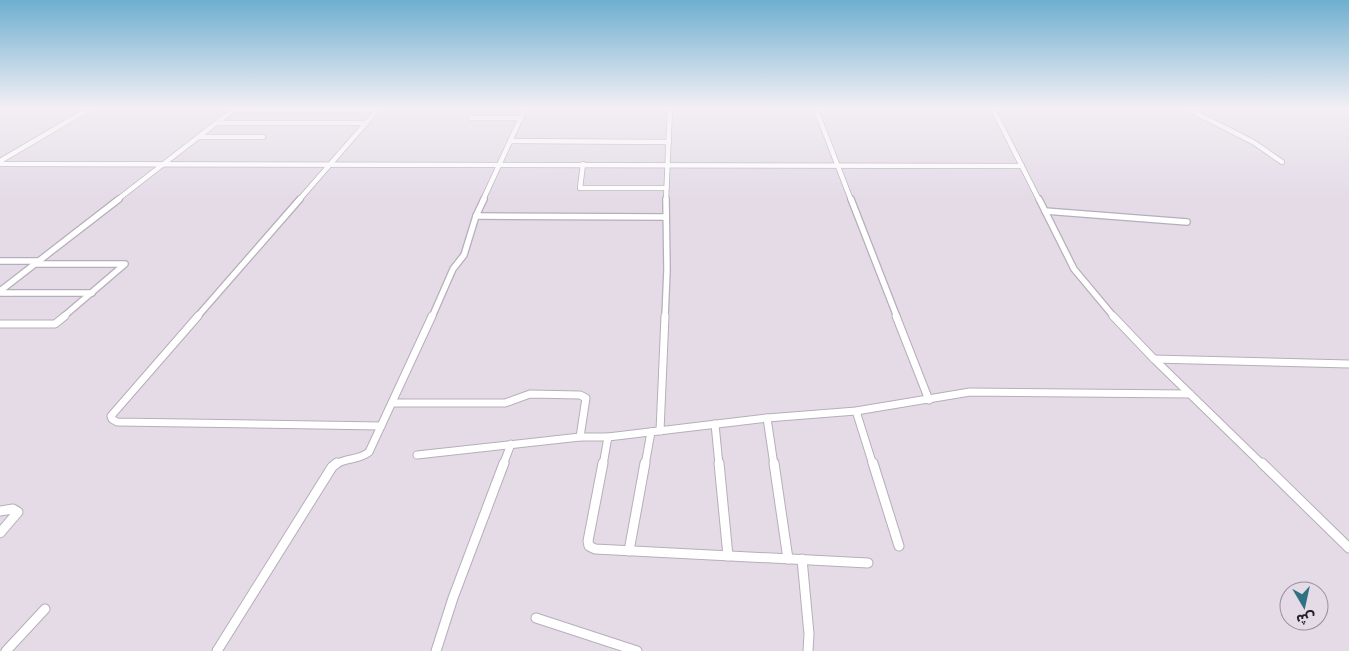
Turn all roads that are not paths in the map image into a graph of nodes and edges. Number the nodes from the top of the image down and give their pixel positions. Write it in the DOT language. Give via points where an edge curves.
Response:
graph roads {
  1 [pos="42,137"];
  2 [pos="198,137"];
  3 [pos="355,137"];
  4 [pos="512,137"];
  5 [pos="669,137"];
  6 [pos="827,137"];
  7 [pos="1007,137"];
  8 [pos="1243,137"];
  9 [pos="510,141"];
  10 [pos="669,142"];
  11 [pos="1282,162"];
  12 [pos="0,163"];
  13 [pos="165,163"];
  14 [pos="583,164"];
  15 [pos="331,165"];
  16 [pos="498,165"];
  17 [pos="668,165"];
  18 [pos="838,166"];
  19 [pos="1022,166"];
  20 [pos="666,188"];
  21 [pos="1045,211"];
  22 [pos="476,216"];
  23 [pos="665,217"];
  24 [pos="1187,222"];
  25 [pos="0,261"];
  26 [pos="36,263"];
  27 [pos="0,292"];
  28 [pos="92,293"];
  29 [pos="0,324"];
  30 [pos="1154,359"];
  31 [pos="1349,364"];
  32 [pos="1190,394"];
  33 [pos="928,400"];
  34 [pos="393,404"];
  35 [pos="856,411"];
  36 [pos="767,418"];
  37 [pos="715,424"];
  38 [pos="381,426"];
  39 [pos="656,432"];
  40 [pos="580,437"];
  41 [pos="608,437"];
  42 [pos="511,444"];
  43 [pos="417,455"];
  44 [pos="0,511"];
  45 [pos="0,533"];
  46 [pos="899,546"];
  47 [pos="1349,548"];
  48 [pos="629,551"];
  49 [pos="728,556"];
  50 [pos="788,559"];
  51 [pos="802,559"];
  52 [pos="868,564"];
  53 [pos="46,610"];
  54 [pos="536,618"];
  55 [pos="6,651"];
  56 [pos="217,651"];
  57 [pos="436,651"];
  58 [pos="637,651"];
  59 [pos="808,651"];
  1 -- 12 [label="street"];
  2 -- 13 [label="street"];
  3 -- 15 [label="street"];
  4 -- 9 [label="street"];
  5 -- 10 [label="street"];
  6 -- 18 [label="street"];
  7 -- 19 [label="street"];
  8 -- 11 [label="street"];
  9 -- 10 [label="street"];
  9 -- 16 [label="street"];
  10 -- 17 [label="street"];
  12 -- 13 [label="street"];
  13 -- 15 [label="street"];
  13 -- 26 [label="street"];
  14 -- 16 [label="street"];
  14 -- 17 [label="street"];
  14 -- 20 [label="street" via="580,188"];
  15 -- 16 [label="street"];
  15 -- 38 [label="street" via="111,416 117,422"];
  16 -- 22 [label="street"];
  17 -- 18 [label="street"];
  17 -- 20 [label="street"];
  18 -- 19 [label="street"];
  18 -- 33 [label="street"];
  19 -- 21 [label="street"];
  20 -- 23 [label="street"];
  21 -- 24 [label="street"];
  21 -- 30 [label="street" via="1079,276"];
  22 -- 23 [label="street"];
  22 -- 34 [label="street" via="464,255 453,269"];
  23 -- 39 [label="street" via="667,270"];
  25 -- 26 [label="street"];
  26 -- 27 [label="street"];
  26 -- 28 [label="street" via="125,264"];
  27 -- 28 [label="street"];
  28 -- 29 [label="street" via="54,324"];
  30 -- 31 [label="street"];
  30 -- 32 [label="street"];
  32 -- 33 [label="street" via="970,392"];
  32 -- 47 [label="street"];
  33 -- 35 [label="street"];
  34 -- 38 [label="street"];
  34 -- 40 [label="street" via="505,403 530,394 584,395"];
  35 -- 36 [label="street"];
  35 -- 46 [label="street"];
  36 -- 37 [label="street"];
  36 -- 50 [label="street"];
  37 -- 39 [label="street"];
  37 -- 49 [label="street"];
  38 -- 56 [label="street" via="366,455 332,467"];
  39 -- 41 [label="street"];
  39 -- 48 [label="street"];
  40 -- 41 [label="street"];
  40 -- 42 [label="street"];
  41 -- 48 [label="street" via="588,542 595,549"];
  42 -- 43 [label="street"];
  42 -- 57 [label="street"];
  44 -- 45 [label="street" via="18,512"];
  48 -- 49 [label="street"];
  49 -- 50 [label="street"];
  50 -- 51 [label="street"];
  51 -- 52 [label="street"];
  51 -- 59 [label="street"];
  53 -- 55 [label="street"];
  54 -- 58 [label="street"];
}
